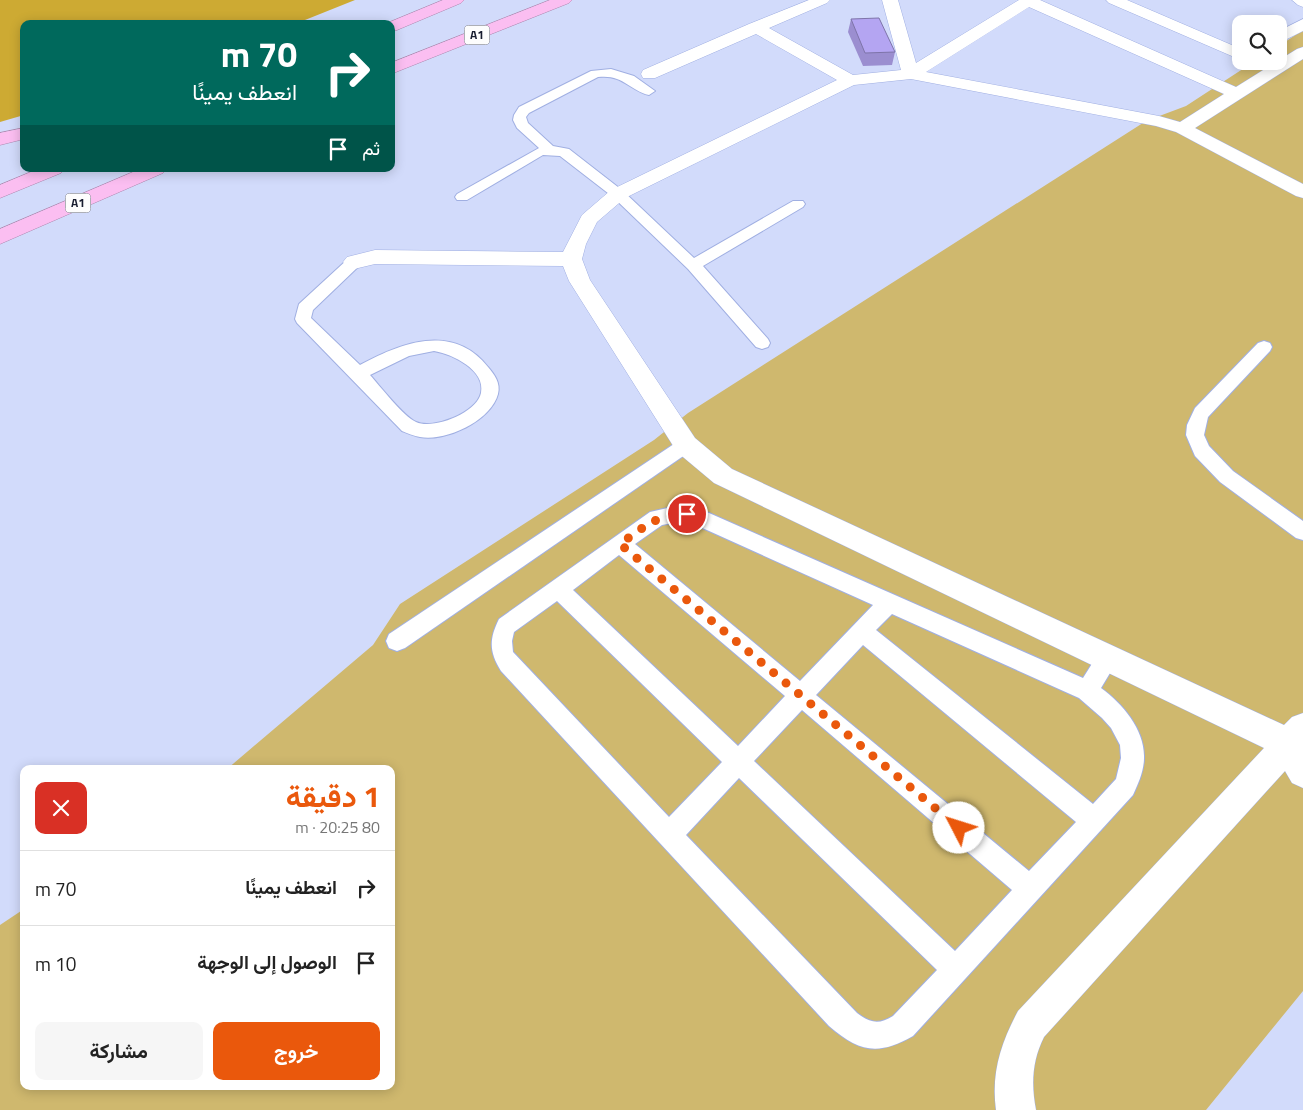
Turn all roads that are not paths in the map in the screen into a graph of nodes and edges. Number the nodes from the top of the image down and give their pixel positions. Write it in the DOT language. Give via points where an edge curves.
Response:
graph roads {
  1 [pos="456,0"];
  2 [pos="564,0"];
  3 [pos="822,0"];
  4 [pos="890,0"];
  5 [pos="1027,0"];
  6 [pos="1114,0"];
  7 [pos="1300,0"];
  8 [pos="1303,2"];
  9 [pos="1303,24"];
  10 [pos="395,25"];
  11 [pos="755,27"];
  12 [pos="1287,33"];
  13 [pos="1232,51"];
  14 [pos="1303,52"];
  15 [pos="1287,62"];
  16 [pos="395,67"];
  17 [pos="1274,70"];
  18 [pos="649,74"];
  19 [pos="911,74"];
  20 [pos="850,80"];
  21 [pos="649,91"];
  22 [pos="1238,94"];
  23 [pos="1182,128"];
  24 [pos="20,134"];
  25 [pos="0,139"];
  26 [pos="549,150"];
  27 [pos="47,172"];
  28 [pos="149,172"];
  29 [pos="0,192"];
  30 [pos="1303,192"];
  31 [pos="618,194"];
  32 [pos="462,197"];
  33 [pos="798,204"];
  34 [pos="0,237"];
  35 [pos="571,259"];
  36 [pos="354,262"];
  37 [pos="693,265"];
  38 [pos="762,343"];
  39 [pos="1264,347"];
  40 [pos="358,374"];
  41 [pos="686,445"];
  42 [pos="1303,532"];
  43 [pos="620,544"];
  44 [pos="558,589"];
  45 [pos="888,603"];
  46 [pos="862,631"];
  47 [pos="397,641"];
  48 [pos="1108,658"];
  49 [pos="1088,692"];
  50 [pos="801,695"];
  51 [pos="1298,748"];
  52 [pos="738,762"];
  53 [pos="1093,820"];
  54 [pos="670,834"];
  55 [pos="1030,889"];
  56 [pos="956,970"];
  57 [pos="1016,1110"];
  1 -- 10 [label="highway"];
  2 -- 16 [label="highway, A1"];
  3 -- 11 [label="street"];
  4 -- 19 [label="street"];
  5 -- 19 [label="street"];
  5 -- 22 [label="street"];
  6 -- 13 [label="street"];
  7 -- 8 [label="street"];
  9 -- 12 [label="street"];
  11 -- 18 [label="street"];
  11 -- 20 [label="street"];
  14 -- 15 [label="street"];
  17 -- 22 [label="street"];
  19 -- 20 [label="street"];
  19 -- 23 [label="street" via="1130,114"];
  20 -- 31 [label="street"];
  21 -- 26 [label="lane" via="621,74 604,72 524,110 519,120 522,125"];
  22 -- 23 [label="street"];
  23 -- 30 [label="street"];
  24 -- 25 [label="highway"];
  26 -- 31 [label="lane" via="564,152"];
  26 -- 32 [label="lane" via="531,156"];
  27 -- 29 [label="highway"];
  28 -- 34 [label="highway, A1"];
  31 -- 35 [label="street" via="590,218"];
  31 -- 37 [label="lane"];
  33 -- 37 [label="lane"];
  35 -- 36 [label="street" via="375,257"];
  35 -- 41 [label="street" via="580,282"];
  36 -- 40 [label="lane" via="302,314 303,319"];
  37 -- 38 [label="lane"];
  39 -- 42 [label="lane" via="1201,413 1195,424 1196,438 1202,453 1215,468"];
  40 -- 40 [label="lane" via="409,428 422,430 448,428 460,423 481,408 491,388 484,370 467,356 453,348 434,345 396,353"];
  41 -- 47 [label="lane"];
  41 -- 48 [label="street" via="723,476"];
  43 -- 44 [label="lane"];
  43 -- 45 [label="lane" via="657,518 687,514"];
  43 -- 50 [label="lane"];
  44 -- 52 [label="lane"];
  44 -- 54 [label="lane" via="506,626 500,639 501,652"];
  45 -- 46 [label="lane"];
  45 -- 49 [label="lane"];
  46 -- 50 [label="lane"];
  46 -- 53 [label="lane"];
  48 -- 49 [label="lane"];
  48 -- 51 [label="street"];
  49 -- 53 [label="lane" via="1102,701 1126,728 1133,760 1125,787"];
  50 -- 52 [label="lane"];
  50 -- 55 [label="lane"];
  51 -- 57 [label="street" via="1031,1024 1017,1050 1013,1077"];
  52 -- 54 [label="lane"];
  52 -- 56 [label="lane"];
  53 -- 55 [label="lane"];
  54 -- 56 [label="lane" via="839,1016 862,1033 890,1035 903,1026"];
  55 -- 56 [label="lane"];
}
